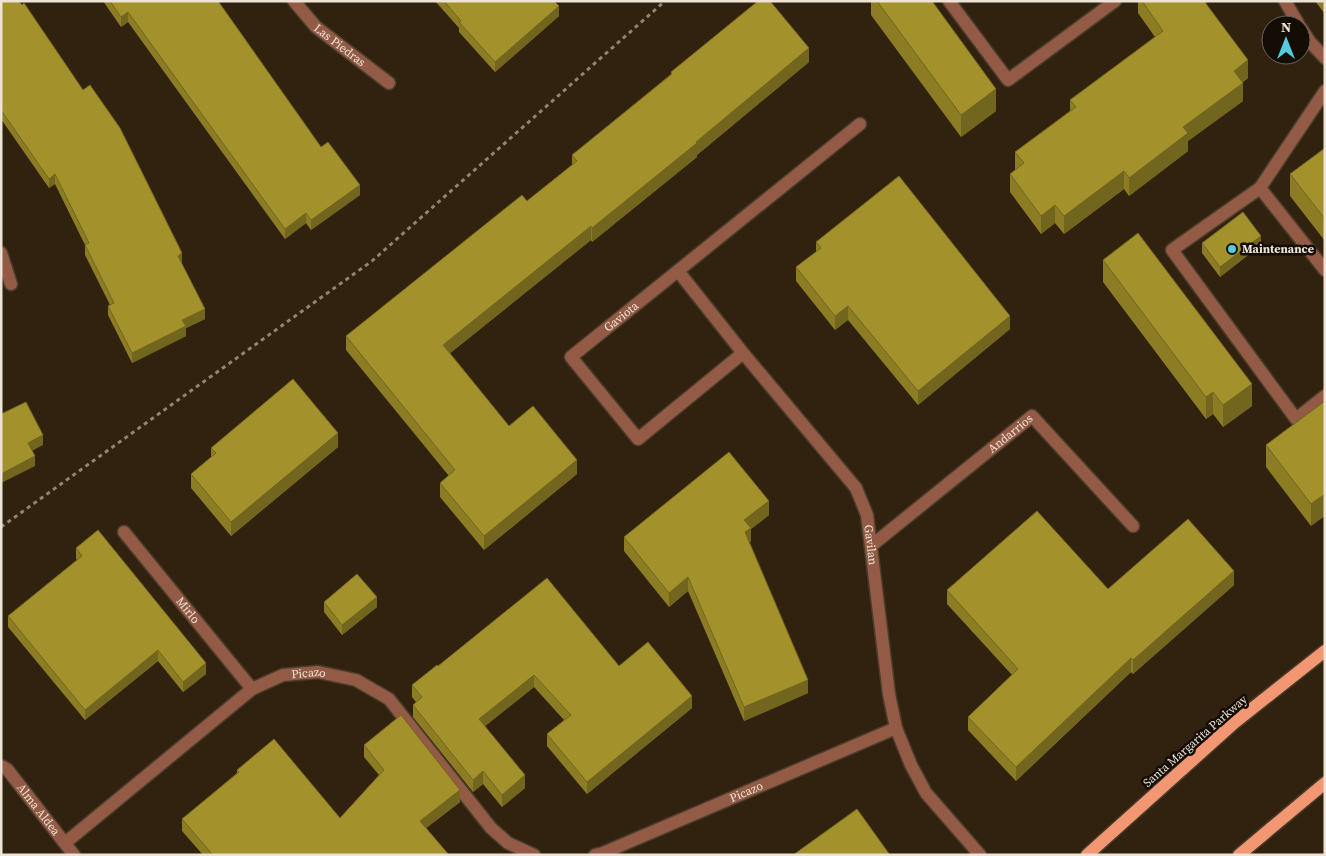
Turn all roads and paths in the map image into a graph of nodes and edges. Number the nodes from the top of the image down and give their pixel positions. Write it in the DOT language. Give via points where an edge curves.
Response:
graph roads {
  1 [pos="294,1"];
  2 [pos="665,1"];
  3 [pos="949,1"];
  4 [pos="1115,1"];
  5 [pos="1285,1"];
  6 [pos="1293,15"];
  7 [pos="1311,43"];
  8 [pos="1325,58"];
  9 [pos="389,83"];
  10 [pos="1325,92"];
  11 [pos="860,124"];
  12 [pos="1260,188"];
  13 [pos="1,253"];
  14 [pos="1325,270"];
  15 [pos="678,271"];
  16 [pos="11,284"];
  17 [pos="743,353"];
  18 [pos="1325,396"];
  19 [pos="1133,526"];
  20 [pos="1,527"];
  21 [pos="124,532"];
  22 [pos="871,546"];
  23 [pos="1325,651"];
  24 [pos="252,689"];
  25 [pos="896,728"];
  26 [pos="1,766"];
  27 [pos="1325,783"];
  28 [pos="65,843"];
  29 [pos="74,855"];
  30 [pos="533,855"];
  31 [pos="595,855"];
  32 [pos="980,855"];
  33 [pos="1087,855"];
  34 [pos="1239,855"];
  1 -- 9 [label="street, Las Piedras" via="316,27"];
  2 -- 20 [label="path" via="372,261"];
  3 -- 4 [label="street" via="1008,80"];
  5 -- 6 [label="street"];
  7 -- 8 [label="street"];
  10 -- 12 [label="street"];
  11 -- 15 [label="street, Gaviota"];
  12 -- 14 [label="street"];
  12 -- 18 [label="street" via="1172,250 1296,419"];
  13 -- 16 [label="street"];
  15 -- 17 [label="street, Gavilan"];
  15 -- 17 [label="street, Gaviota" via="571,357 638,439"];
  17 -- 22 [label="street, Gavilan" via="856,488 867,514"];
  19 -- 22 [label="street, Andarrios" via="1032,416"];
  21 -- 24 [label="street, Mirlo"];
  22 -- 25 [label="street, Gavilan"];
  23 -- 33 [label="main road, Santa Margarita Parkway" via="1234,723"];
  24 -- 28 [label="street, Picazo"];
  24 -- 30 [label="street, Picazo" via="283,675 318,672 356,680 381,694 389,699 491,828 508,843"];
  25 -- 31 [label="street, Picazo"];
  25 -- 32 [label="street, Gavilan" via="910,765 926,793"];
  26 -- 28 [label="street, Alma Aldea" via="7,769"];
  27 -- 34 [label="main road"];
  28 -- 29 [label="street, Alma Aldea"];
}
